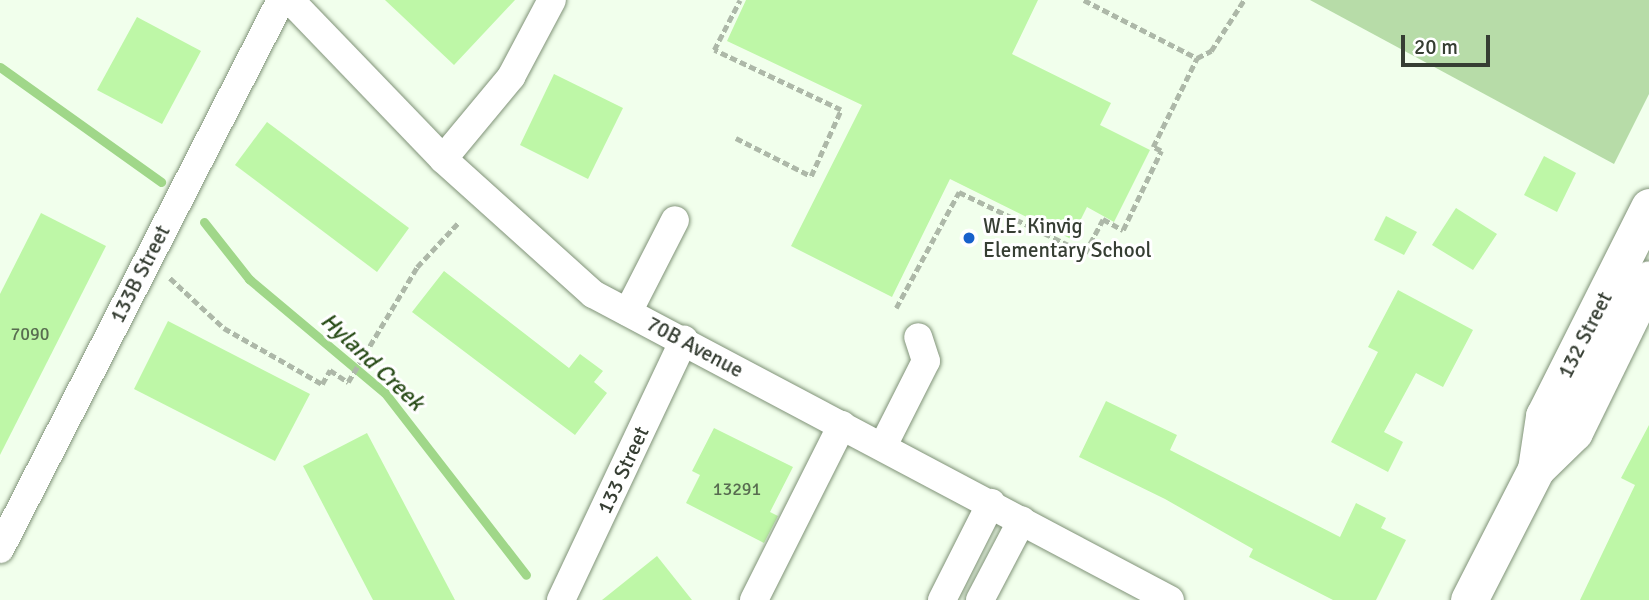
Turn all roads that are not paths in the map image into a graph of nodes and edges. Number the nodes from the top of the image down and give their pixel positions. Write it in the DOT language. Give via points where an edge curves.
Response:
graph roads {
  1 [pos="281,0"];
  2 [pos="290,0"];
  3 [pos="552,0"];
  4 [pos="443,159"];
  5 [pos="1649,206"];
  6 [pos="675,220"];
  7 [pos="1649,279"];
  8 [pos="628,312"];
  9 [pos="918,337"];
  10 [pos="684,340"];
  11 [pos="842,425"];
  12 [pos="883,446"];
  13 [pos="1536,469"];
  14 [pos="991,503"];
  15 [pos="1022,520"];
  16 [pos="0,549"];
  17 [pos="561,600"];
  18 [pos="754,600"];
  19 [pos="942,600"];
  20 [pos="980,600"];
  21 [pos="1170,600"];
  22 [pos="1469,600"];
  1 -- 16 [label="street, 133B Street"];
  2 -- 4 [label="street, 70B Avenue"];
  3 -- 4 [label="street" via="511,77"];
  4 -- 8 [label="street, 70B Avenue" via="593,294"];
  5 -- 13 [label="main road, 132 Street" via="1544,416"];
  6 -- 8 [label="street"];
  7 -- 13 [label="main road, 132 Street" via="1574,432"];
  8 -- 10 [label="street, 70B Avenue"];
  9 -- 12 [label="street" via="926,361"];
  10 -- 11 [label="street, 70B Avenue"];
  10 -- 17 [label="street, 133 Street"];
  11 -- 12 [label="street, 70B Avenue"];
  11 -- 18 [label="street"];
  12 -- 14 [label="street, 70B Avenue"];
  13 -- 22 [label="main road, 132 Street"];
  14 -- 15 [label="street, 70B Avenue"];
  14 -- 19 [label="street"];
  15 -- 20 [label="street"];
  15 -- 21 [label="street, 70B Avenue"];
}
